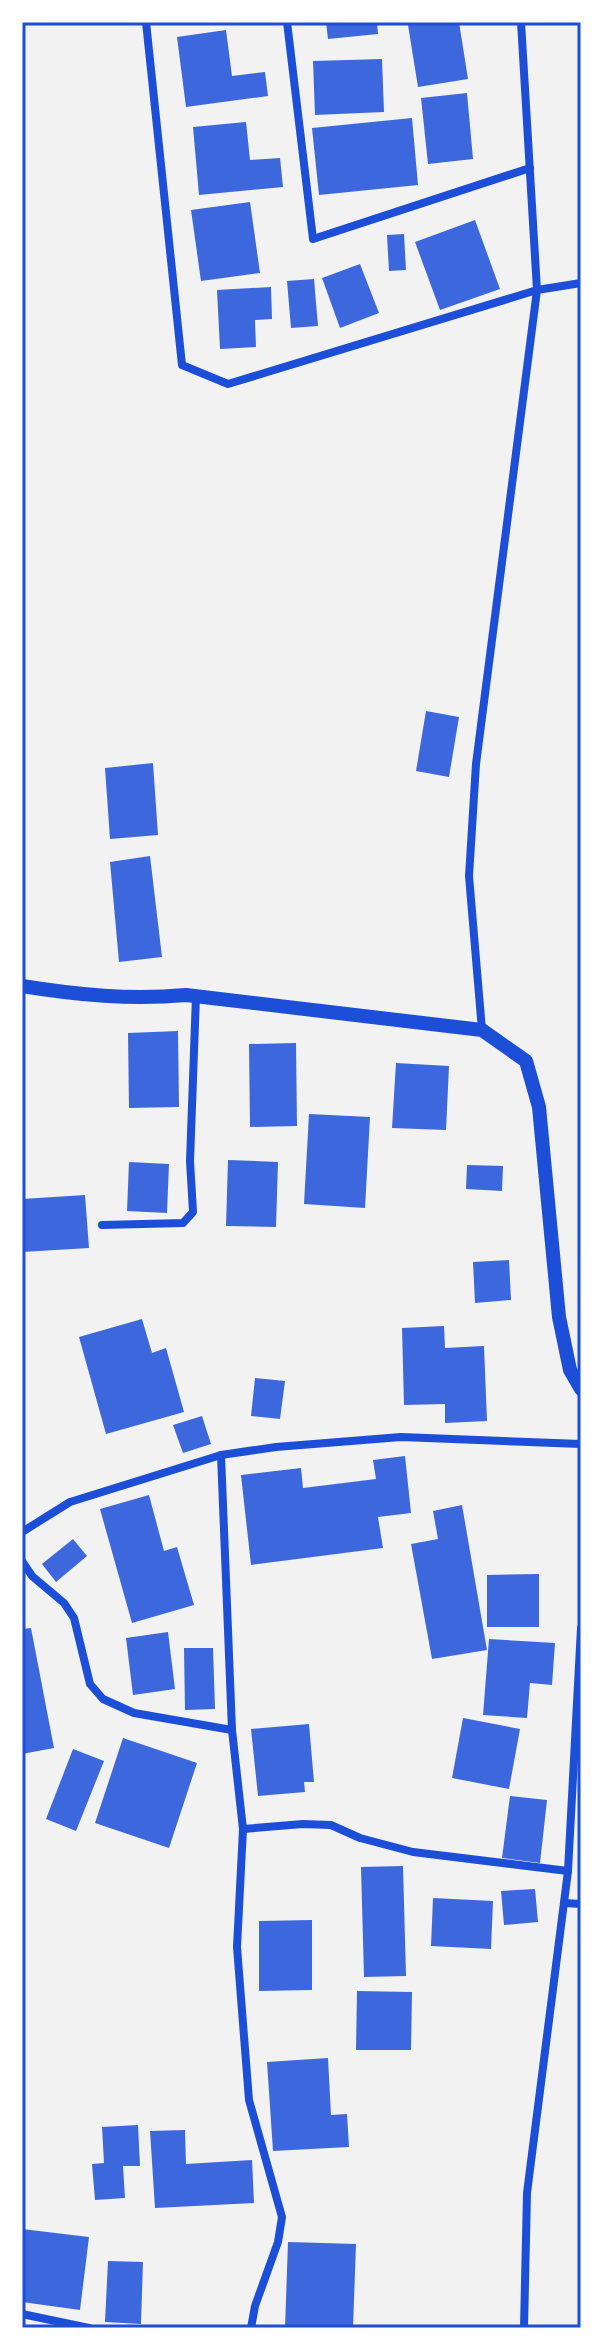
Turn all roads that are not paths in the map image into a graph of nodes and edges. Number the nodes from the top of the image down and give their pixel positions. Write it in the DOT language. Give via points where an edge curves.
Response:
graph roads {
  1 [pos="146,22"];
  2 [pos="287,22"];
  3 [pos="521,22"];
  4 [pos="530,168"];
  5 [pos="581,283"];
  6 [pos="537,290"];
  7 [pos="22,986"];
  8 [pos="196,996"];
  9 [pos="482,1030"];
  10 [pos="102,1225"];
  11 [pos="581,1389"];
  12 [pos="581,1444"];
  13 [pos="221,1455"];
  14 [pos="22,1532"];
  15 [pos="22,1561"];
  16 [pos="581,1628"];
  17 [pos="232,1730"];
  18 [pos="243,1829"];
  19 [pos="568,1871"];
  20 [pos="564,1903"];
  21 [pos="581,1904"];
  22 [pos="22,2314"];
  23 [pos="89,2328"];
  24 [pos="251,2328"];
  25 [pos="524,2328"];
  1 -- 6 [label="street" via="182,365 228,384"];
  2 -- 4 [label="street" via="313,239"];
  3 -- 4 [label="street"];
  4 -- 6 [label="street"];
  5 -- 6 [label="street"];
  6 -- 9 [label="street" via="476,764 469,876"];
  7 -- 8 [label="street" via="143,999"];
  8 -- 9 [label="street"];
  8 -- 10 [label="street" via="193,1212 183,1223"];
  9 -- 11 [label="street" via="526,1061 539,1107 559,1317 570,1370"];
  12 -- 13 [label="street" via="401,1437"];
  13 -- 14 [label="street" via="70,1502"];
  13 -- 17 [label="street"];
  15 -- 17 [label="street" via="74,1618 90,1684 103,1699 134,1713"];
  16 -- 19 [label="street"];
  17 -- 18 [label="street"];
  18 -- 19 [label="street" via="331,1825 413,1852"];
  18 -- 24 [label="street" via="237,1947 249,2100 282,2217"];
  19 -- 20 [label="street"];
  20 -- 21 [label="street"];
  20 -- 25 [label="street" via="527,2193"];
  22 -- 23 [label="street"];
}
